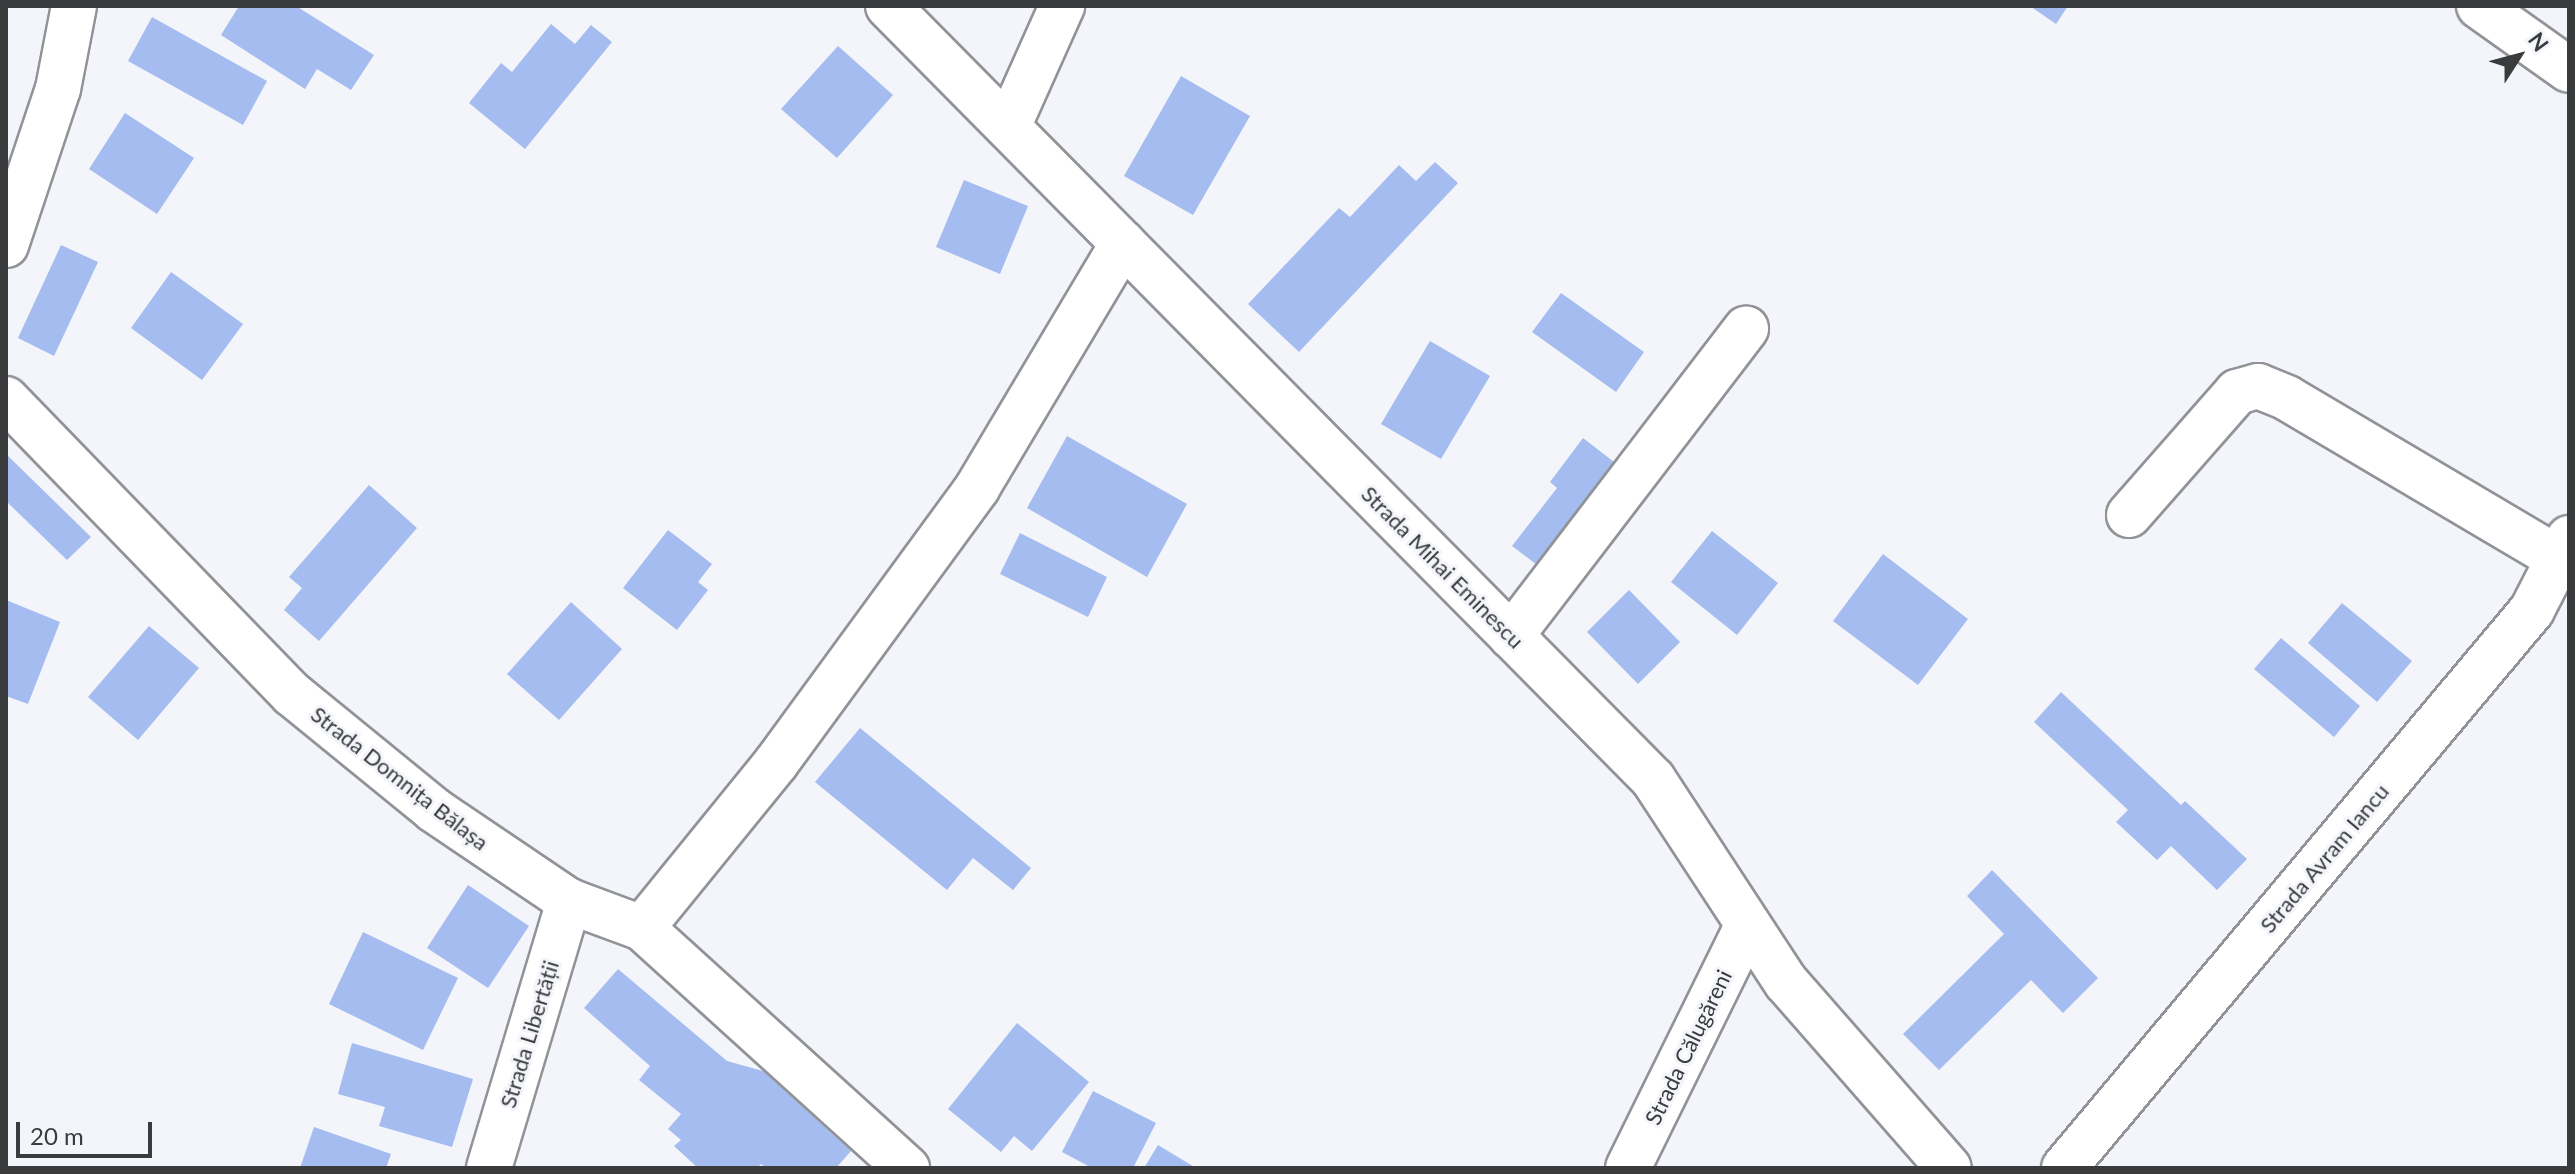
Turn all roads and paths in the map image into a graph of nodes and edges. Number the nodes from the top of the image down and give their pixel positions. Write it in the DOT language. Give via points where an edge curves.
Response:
graph roads {
  1 [pos="74,6"];
  2 [pos="888,6"];
  3 [pos="1062,6"];
  4 [pos="2479,6"];
  5 [pos="2569,70"];
  6 [pos="1008,127"];
  7 [pos="1123,243"];
  8 [pos="6,245"];
  9 [pos="1746,329"];
  10 [pos="6,399"];
  11 [pos="2129,515"];
  12 [pos="2564,548"];
  13 [pos="1511,636"];
  14 [pos="569,901"];
  15 [pos="1747,926"];
  16 [pos="642,928"];
  17 [pos="489,1168"];
  18 [pos="907,1168"];
  19 [pos="1628,1168"];
  20 [pos="1949,1168"];
  21 [pos="2064,1168"];
  1 -- 8 [label="street" via="54,103"];
  2 -- 6 [label="street, Strada Mihai Eminescu"];
  3 -- 6 [label="street"];
  4 -- 5 [label="street"];
  6 -- 7 [label="street, Strada Mihai Eminescu"];
  7 -- 13 [label="street, Strada Mihai Eminescu"];
  7 -- 16 [label="street" via="977,488 776,763"];
  9 -- 13 [label="street"];
  10 -- 14 [label="street, Strada Domnița Bălașa" via="292,694 434,810"];
  11 -- 12 [label="street" via="2237,392 2258,386"];
  12 -- 21 [label="street, Strada Avram Iancu" via="2532,610"];
  13 -- 15 [label="street, Strada Mihai Eminescu" via="1653,779"];
  14 -- 16 [label="street, Strada Domnița Bălașa"];
  14 -- 17 [label="street, Strada Libertății"];
  15 -- 19 [label="street, Strada Călugăreni"];
  15 -- 20 [label="street, Strada Mihai Eminescu" via="1786,982"];
  16 -- 18 [label="street, Strada Domnița Bălașa"];
}
